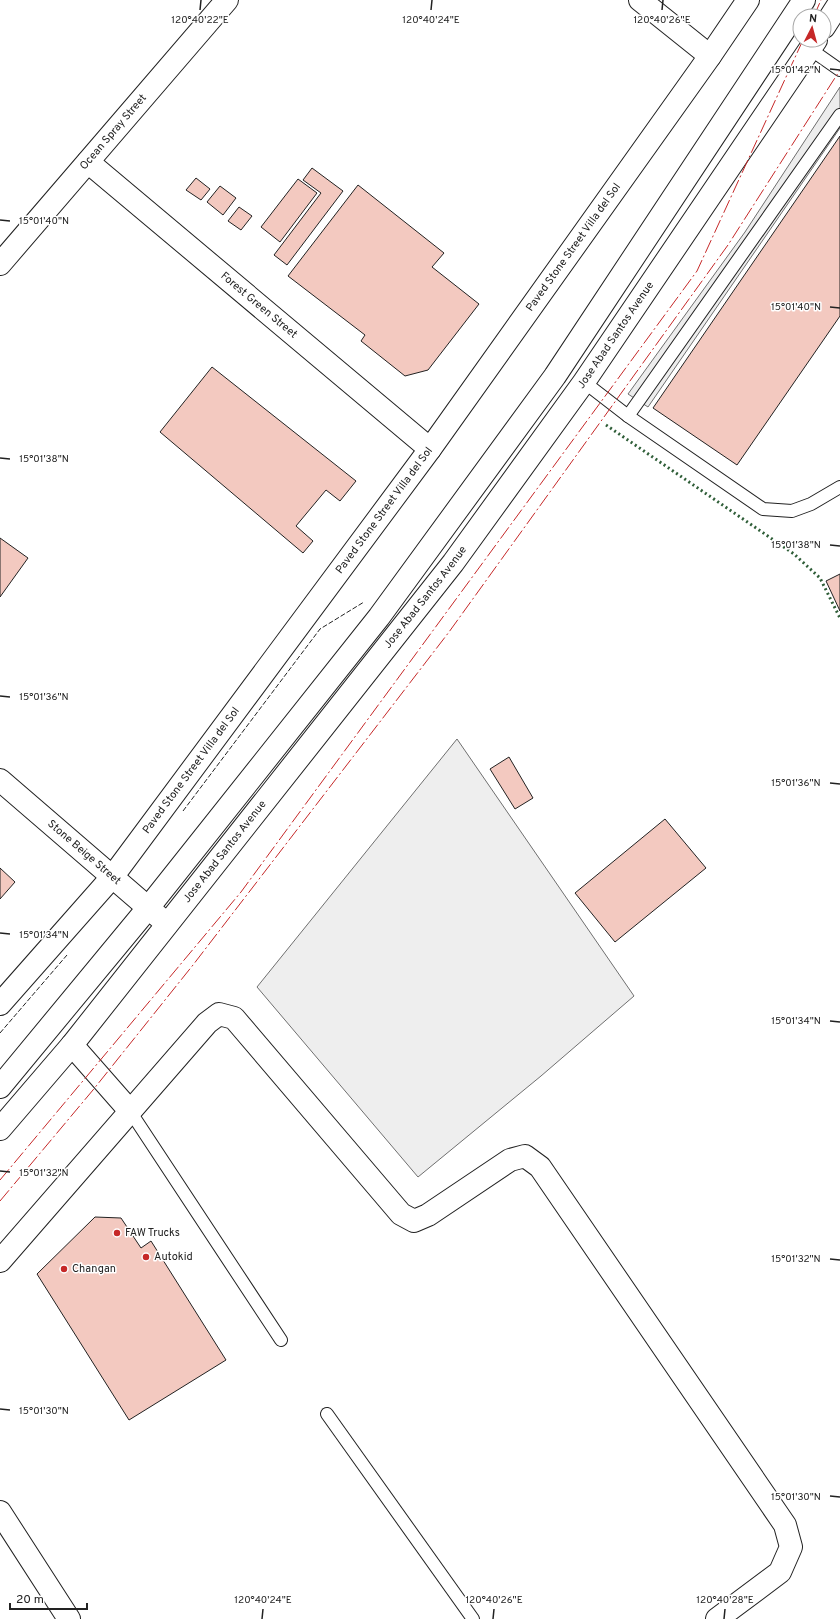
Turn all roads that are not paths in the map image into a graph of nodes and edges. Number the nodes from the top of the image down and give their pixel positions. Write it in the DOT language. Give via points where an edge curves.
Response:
graph roads {
  1 [pos="227,0"];
  2 [pos="640,0"];
  3 [pos="748,0"];
  4 [pos="804,0"];
  5 [pos="840,2"];
  6 [pos="832,14"];
  7 [pos="811,48"];
  8 [pos="816,48"];
  9 [pos="710,56"];
  10 [pos="840,70"];
  11 [pos="840,114"];
  12 [pos="88,162"];
  13 [pos="0,264"];
  14 [pos="584,382"];
  15 [pos="628,416"];
  16 [pos="430,449"];
  17 [pos="840,487"];
  18 [pos="0,780"];
  19 [pos="112,876"];
  20 [pos="148,908"];
  21 [pos="167,924"];
  22 [pos="0,1004"];
  23 [pos="72,1045"];
  24 [pos="0,1087"];
  25 [pos="130,1111"];
  26 [pos="0,1129"];
  27 [pos="0,1261"];
  28 [pos="281,1340"];
  29 [pos="327,1414"];
  30 [pos="0,1512"];
  31 [pos="69,1619"];
  32 [pos="473,1619"];
  33 [pos="717,1619"];
  1 -- 12 [label="main road, Ocean Spray Street"];
  2 -- 9 [label="main road"];
  3 -- 9 [label="main road, Paved Stone Street Villa del Sol"];
  4 -- 20 [label="main road" via="555,376 380,618"];
  5 -- 6 [label="main road"];
  7 -- 14 [label="main road, Jose Abad Santos Avenue"];
  8 -- 10 [label="lane"];
  9 -- 16 [label="main road, Paved Stone Street Villa del Sol"];
  11 -- 15 [label="lane"];
  12 -- 13 [label="main road, Ocean Spray Street"];
  12 -- 16 [label="main road, Forest Green Street"];
  14 -- 15 [label="lane"];
  14 -- 21 [label="main road, Jose Abad Santos Avenue" via="453,563"];
  15 -- 17 [label="lane" via="763,509 792,511 811,504"];
  16 -- 19 [label="main road, Paved Stone Street Villa del Sol"];
  18 -- 19 [label="main road, Stone Beige Street"];
  19 -- 20 [label="main road, Stone Beige Street"];
  19 -- 22 [label="main road, Paved Stone Street Villa del Sol"];
  20 -- 21 [label="main road, Stone Beige Street"];
  20 -- 24 [label="main road"];
  21 -- 23 [label="main road, Jose Abad Santos Avenue"];
  23 -- 25 [label="main road"];
  23 -- 26 [label="main road, Jose Abad Santos Avenue"];
  25 -- 27 [label="main road"];
  25 -- 28 [label="lane"];
  25 -- 33 [label="main road" via="207,1023 219,1014 234,1018 401,1214 414,1221 428,1215 510,1160 525,1156 540,1167 785,1525 791,1547 780,1572"];
  29 -- 32 [label="lane"];
  30 -- 31 [label="main road"];
}
